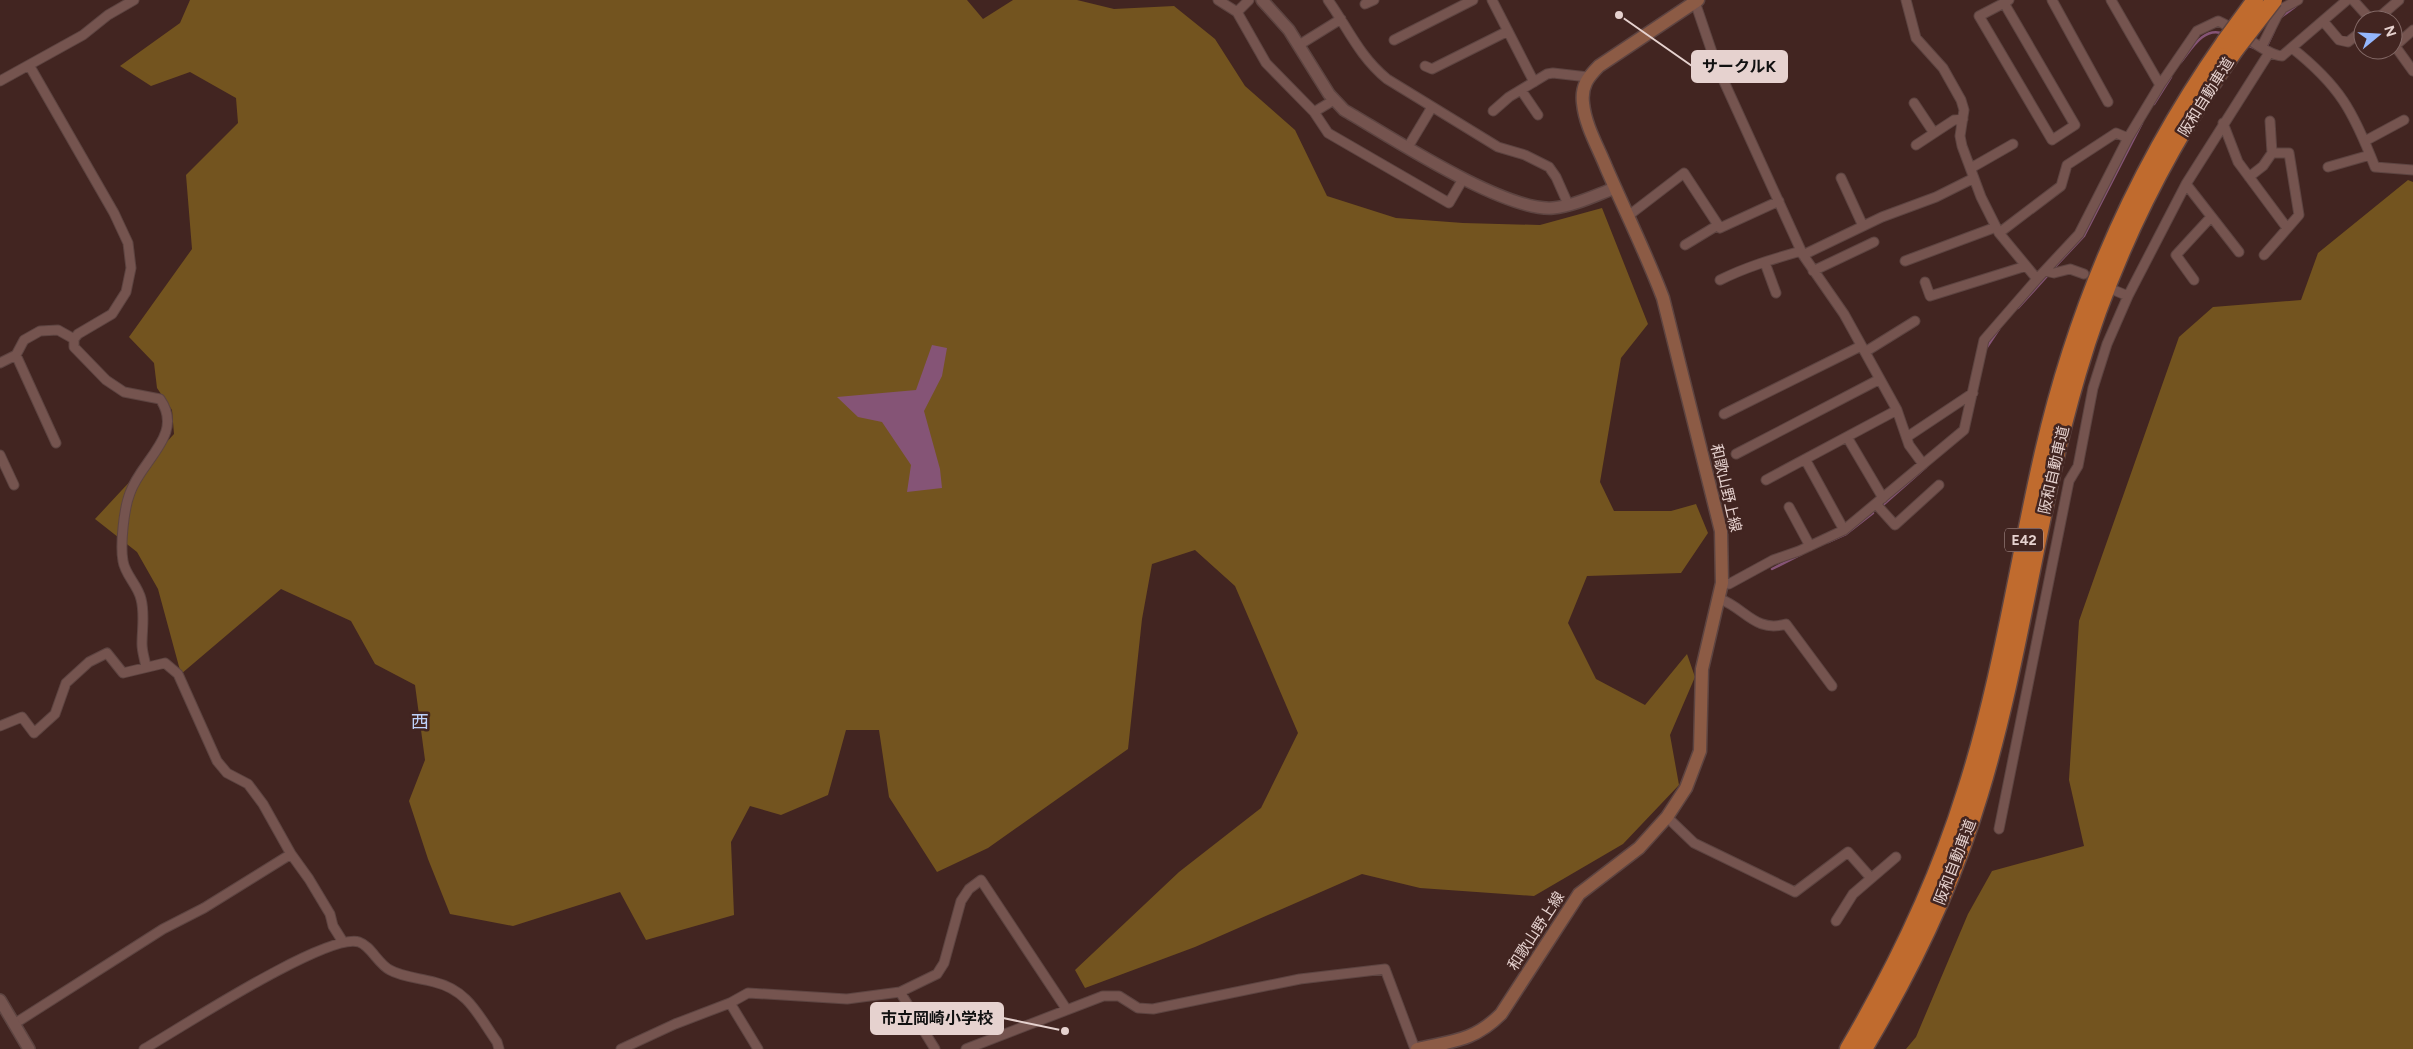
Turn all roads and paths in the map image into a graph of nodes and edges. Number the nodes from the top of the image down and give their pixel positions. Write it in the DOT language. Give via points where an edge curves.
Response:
graph roads {
  1 [pos="134,0"];
  2 [pos="1218,0"];
  3 [pos="1249,0"];
  4 [pos="1262,0"];
  5 [pos="1328,0"];
  6 [pos="1474,0"];
  7 [pos="1492,0"];
  8 [pos="1906,0"];
  9 [pos="2052,0"];
  10 [pos="2111,0"];
  11 [pos="2249,0"];
  12 [pos="2255,0"];
  13 [pos="2274,0"];
  14 [pos="2298,0"];
  15 [pos="2347,0"];
  16 [pos="2353,0"];
  17 [pos="2399,0"];
  18 [pos="2006,1"];
  19 [pos="1691,3"];
  20 [pos="2362,10"];
  21 [pos="2388,10"];
  22 [pos="1237,12"];
  23 [pos="1341,19"];
  24 [pos="2323,21"];
  25 [pos="2228,25"];
  26 [pos="2413,30"];
  27 [pos="1508,31"];
  28 [pos="2353,38"];
  29 [pos="2403,38"];
  30 [pos="1394,40"];
  31 [pos="1299,45"];
  32 [pos="2230,45"];
  33 [pos="2292,48"];
  34 [pos="2265,50"];
  35 [pos="2403,57"];
  36 [pos="30,65"];
  37 [pos="1425,66"];
  38 [pos="2413,71"];
  39 [pos="1588,77"];
  40 [pos="0,81"];
  41 [pos="1534,82"];
  42 [pos="2160,85"];
  43 [pos="1521,90"];
  44 [pos="1334,100"];
  45 [pos="2108,102"];
  46 [pos="1914,103"];
  47 [pos="1432,107"];
  48 [pos="1493,111"];
  49 [pos="1314,112"];
  50 [pos="1538,115"];
  51 [pos="1963,119"];
  52 [pos="2404,120"];
  53 [pos="2270,121"];
  54 [pos="2223,123"];
  55 [pos="1934,133"];
  56 [pos="2128,138"];
  57 [pos="2365,141"];
  58 [pos="2013,144"];
  59 [pos="1916,145"];
  60 [pos="1408,147"];
  61 [pos="2272,153"];
  62 [pos="2370,155"];
  63 [pos="2328,167"];
  64 [pos="1971,168"];
  65 [pos="2413,170"];
  66 [pos="2249,177"];
  67 [pos="1841,178"];
  68 [pos="1974,178"];
  69 [pos="1463,179"];
  70 [pos="2186,184"];
  71 [pos="1615,188"];
  72 [pos="1779,201"];
  73 [pos="1568,204"];
  74 [pos="1628,216"];
  75 [pos="2211,217"];
  76 [pos="1718,225"];
  77 [pos="1864,226"];
  78 [pos="2287,228"];
  79 [pos="1998,230"];
  80 [pos="1874,242"];
  81 [pos="1686,245"];
  82 [pos="2239,252"];
  83 [pos="1802,253"];
  84 [pos="2264,255"];
  85 [pos="1905,261"];
  86 [pos="1765,263"];
  87 [pos="2026,266"];
  88 [pos="1813,271"];
  89 [pos="2048,271"];
  90 [pos="2084,274"];
  91 [pos="2037,278"];
  92 [pos="1720,280"];
  93 [pos="2194,280"];
  94 [pos="1925,282"];
  95 [pos="2116,291"];
  96 [pos="1776,292"];
  97 [pos="2128,296"];
  98 [pos="1915,321"];
  99 [pos="74,339"];
  100 [pos="1863,349"];
  101 [pos="16,355"];
  102 [pos="1,360"];
  103 [pos="1880,379"];
  104 [pos="1973,393"];
  105 [pos="1897,410"];
  106 [pos="1724,414"];
  107 [pos="1847,437"];
  108 [pos="1907,437"];
  109 [pos="56,443"];
  110 [pos="1736,454"];
  111 [pos="0,455"];
  112 [pos="1805,459"];
  113 [pos="1923,464"];
  114 [pos="1766,480"];
  115 [pos="14,485"];
  116 [pos="1939,485"];
  117 [pos="1880,501"];
  118 [pos="1789,507"];
  119 [pos="1844,530"];
  120 [pos="1810,546"];
  121 [pos="1722,583"];
  122 [pos="1720,599"];
  123 [pos="146,667"];
  124 [pos="1832,686"];
  125 [pos="0,726"];
  126 [pos="1668,817"];
  127 [pos="1999,829"];
  128 [pos="291,854"];
  129 [pos="1896,857"];
  130 [pos="1871,878"];
  131 [pos="1836,921"];
  132 [pos="343,942"];
  133 [pos="900,992"];
  134 [pos="0,1000"];
  135 [pos="730,1003"];
  136 [pos="1067,1010"];
  137 [pos="14,1024"];
  138 [pos="29,1049"];
  139 [pos="144,1049"];
  140 [pos="499,1049"];
  141 [pos="621,1049"];
  142 [pos="758,1049"];
  143 [pos="935,1049"];
  144 [pos="966,1049"];
  145 [pos="1416,1049"];
  146 [pos="1848,1049"];
  147 [pos="1864,1049"];
  1 -- 36 [label="street" via="83,35"];
  2 -- 22 [label="street"];
  3 -- 22 [label="street"];
  4 -- 31 [label="street"];
  5 -- 23 [label="street"];
  6 -- 30 [label="street"];
  7 -- 27 [label="street"];
  8 -- 51 [label="street" via="1916,38 1943,68 1961,100"];
  9 -- 45 [label="street"];
  10 -- 42 [label="street"];
  11 -- 25 [label="street"];
  12 -- 32 [label="highway, 阪和自動車道 / E42, bridge"];
  13 -- 32 [label="highway, 阪和自動車道 / E42, bridge"];
  14 -- 34 [label="street" via="2283,8 2277,16"];
  15 -- 24 [label="street"];
  16 -- 20 [label="street"];
  17 -- 21 [label="street"];
  18 -- 18 [label="street" via="2076,125 2052,140 1979,16"];
  19 -- 39 [label="main road" via="1599,66"];
  19 -- 72 [label="street"];
  22 -- 49 [label="street" via="1266,63"];
  23 -- 31 [label="street"];
  23 -- 47 [label="street" via="1364,58 1374,68"];
  24 -- 28 [label="street" via="2339,40 2348,42"];
  24 -- 33 [label="street"];
  25 -- 34 [label="street"];
  25 -- 42 [label="street" via="2218,21 2197,31"];
  26 -- 29 [label="street"];
  27 -- 37 [label="street" via="1432,69"];
  27 -- 41 [label="street"];
  31 -- 44 [label="street"];
  32 -- 146 [label="highway, 阪和自動車道 / E42" via="2184,101 2140,181 2087,302 2043,450 1998,664 1966,790 1928,893 1898,958"];
  32 -- 147 [label="highway, 阪和自動車道 / E42" via="2152,188 2100,306 2078,372 2057,453 2001,714 1980,795 1943,897 1910,966"];
  33 -- 34 [label="street" via="2282,56"];
  33 -- 57 [label="street" via="2319,70 2344,99"];
  34 -- 54 [label="street"];
  35 -- 38 [label="street"];
  36 -- 40 [label="street"];
  36 -- 99 [label="street" via="128,243 131,268 126,292 112,314"];
  39 -- 41 [label="street" via="1553,73"];
  39 -- 71 [label="main road, 和歌山野上線" via="1583,89 1586,115"];
  41 -- 43 [label="street"];
  42 -- 56 [label="street"];
  43 -- 48 [label="street"];
  43 -- 50 [label="street"];
  44 -- 49 [label="street"];
  44 -- 60 [label="street" via="1344,110"];
  46 -- 55 [label="street"];
  47 -- 60 [label="street"];
  47 -- 73 [label="street" via="1498,147 1525,155 1548,167"];
  49 -- 69 [label="street" via="1328,133 1449,203"];
  51 -- 55 [label="street" via="1954,120"];
  51 -- 64 [label="street" via="1960,136"];
  52 -- 57 [label="street"];
  53 -- 61 [label="street"];
  54 -- 66 [label="street" via="2238,162"];
  54 -- 70 [label="street"];
  55 -- 59 [label="street"];
  56 -- 79 [label="street" via="2116,133 2067,165 2061,186"];
  56 -- 89 [label="street" via="2079,234"];
  57 -- 62 [label="street"];
  58 -- 64 [label="street"];
  60 -- 69 [label="street"];
  61 -- 66 [label="street"];
  61 -- 78 [label="street" via="2289,153 2298,215"];
  62 -- 63 [label="street"];
  62 -- 65 [label="street" via="2375,167"];
  64 -- 68 [label="street"];
  66 -- 78 [label="street"];
  67 -- 77 [label="street"];
  68 -- 77 [label="street"];
  68 -- 79 [label="street" via="1980,197"];
  69 -- 73 [label="street" via="1529,205 1554,208"];
  70 -- 75 [label="street"];
  70 -- 97 [label="street"];
  71 -- 73 [label="street"];
  71 -- 74 [label="main road, 和歌山野上線"];
  72 -- 76 [label="street" via="1720,228"];
  72 -- 83 [label="street"];
  74 -- 76 [label="street" via="1684,173"];
  74 -- 121 [label="main road, 和歌山野上線" via="1663,298 1718,512"];
  75 -- 82 [label="street"];
  75 -- 93 [label="street" via="2176,255"];
  76 -- 81 [label="street"];
  77 -- 83 [label="street"];
  78 -- 84 [label="street"];
  79 -- 85 [label="street"];
  79 -- 87 [label="street"];
  80 -- 88 [label="street"];
  83 -- 86 [label="street"];
  83 -- 88 [label="street"];
  86 -- 92 [label="street"];
  86 -- 96 [label="street"];
  87 -- 91 [label="street"];
  87 -- 94 [label="street" via="1930,296"];
  88 -- 100 [label="street" via="1844,314"];
  89 -- 90 [label="street" via="2064,269"];
  89 -- 91 [label="street"];
  91 -- 104 [label="street" via="1984,340"];
  95 -- 97 [label="street"];
  97 -- 127 [label="street" via="2107,344 2093,388 2078,466 2069,480"];
  98 -- 100 [label="street"];
  99 -- 101 [label="street" via="58,330 40,331 24,340"];
  99 -- 123 [label="street" via="74,348 106,380 124,392 160,398 168,410 165,435 130,490 124,513 123,561 141,597"];
  100 -- 103 [label="street"];
  100 -- 106 [label="street"];
  101 -- 102 [label="street"];
  101 -- 109 [label="street"];
  103 -- 105 [label="street"];
  103 -- 110 [label="street"];
  104 -- 108 [label="street"];
  104 -- 113 [label="street" via="1964,430"];
  105 -- 107 [label="street"];
  105 -- 108 [label="street"];
  107 -- 112 [label="street"];
  107 -- 117 [label="street"];
  108 -- 113 [label="street"];
  111 -- 115 [label="street"];
  112 -- 114 [label="street"];
  112 -- 119 [label="street"];
  113 -- 117 [label="street"];
  116 -- 117 [label="street" via="1895,525"];
  117 -- 119 [label="street"];
  118 -- 120 [label="street"];
  119 -- 120 [label="street"];
  120 -- 121 [label="street" via="1773,560 1729,584"];
  121 -- 122 [label="main road, 和歌山野上線"];
  122 -- 124 [label="street" via="1751,620 1778,626 1786,624"];
  122 -- 126 [label="main road, 和歌山野上線" via="1702,669 1700,751 1686,788"];
  123 -- 125 [label="street" via="123,673 107,653 89,662 66,683 55,714 34,733 22,717"];
  123 -- 128 [label="street" via="165,663 178,674 217,761 227,773 248,784"];
  126 -- 130 [label="street" via="1694,843 1795,892 1848,852"];
  126 -- 145 [label="main road, 和歌山野上線" via="1639,848 1579,894 1501,1014 1486,1029 1469,1037"];
  128 -- 132 [label="street" via="330,914 332,926"];
  128 -- 137 [label="street" via="204,908 163,929"];
  129 -- 130 [label="street"];
  130 -- 131 [label="street" via="1848,900"];
  132 -- 139 [label="street" via="308,955"];
  132 -- 140 [label="street" via="362,943 389,970 446,985 464,995"];
  133 -- 135 [label="street" via="847,999 748,993"];
  133 -- 136 [label="street" via="937,974 944,963 961,901 981,880"];
  133 -- 143 [label="street"];
  134 -- 137 [label="street"];
  135 -- 141 [label="street"];
  135 -- 142 [label="street"];
  136 -- 144 [label="street"];
  136 -- 145 [label="street" via="1103,996 1119,996 1138,1008 1153,1009 1300,979 1385,969"];
  137 -- 138 [label="street"];
}
